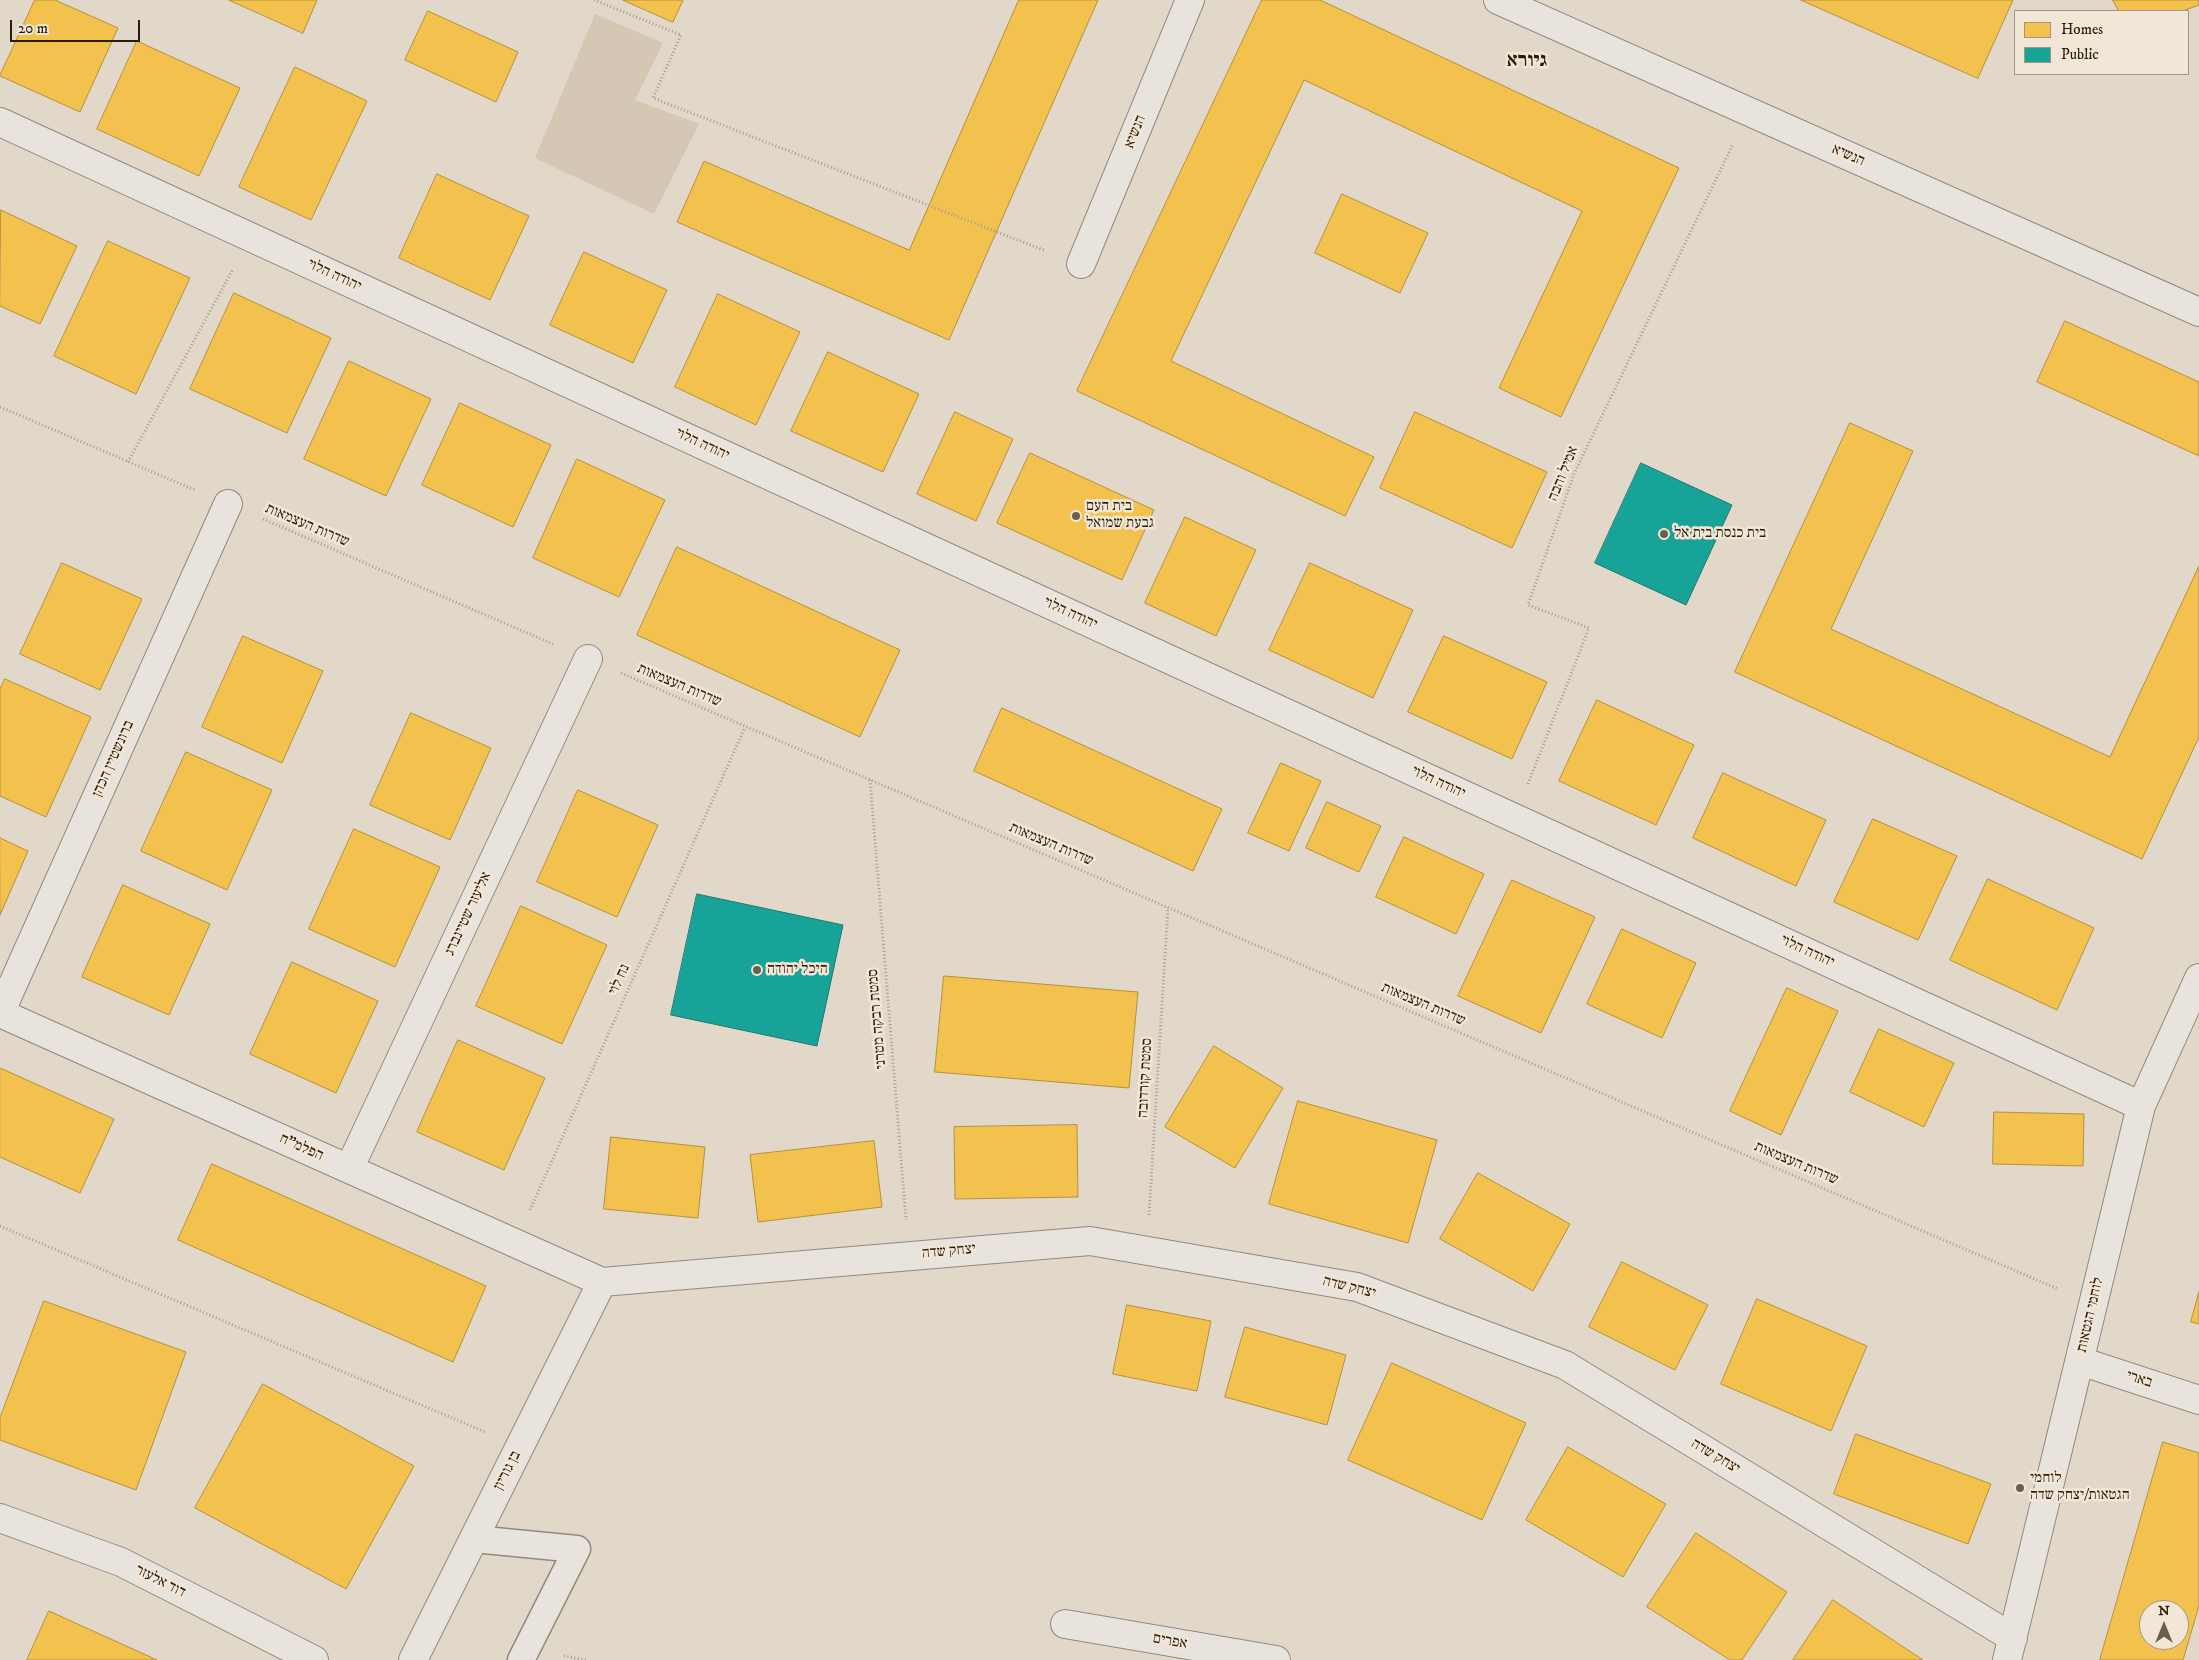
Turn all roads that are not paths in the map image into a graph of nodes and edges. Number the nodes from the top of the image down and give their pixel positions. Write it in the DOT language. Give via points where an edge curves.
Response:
graph roads {
  1 [pos="1190,0"];
  2 [pos="1498,0"];
  3 [pos="0,122"];
  4 [pos="1082,264"];
  5 [pos="2199,312"];
  6 [pos="228,504"];
  7 [pos="588,659"];
  8 [pos="2199,978"];
  9 [pos="0,1013"];
  10 [pos="2141,1106"];
  11 [pos="349,1169"];
  12 [pos="602,1282"];
  13 [pos="2080,1361"];
  14 [pos="2199,1400"];
  15 [pos="0,1518"];
  16 [pos="474,1540"];
  17 [pos="1065,1624"];
  18 [pos="2010,1649"];
  19 [pos="314,1660"];
  20 [pos="413,1660"];
  21 [pos="521,1660"];
  22 [pos="1276,1660"];
  1 -- 4 [label="street, הנשיא"];
  2 -- 5 [label="street, הנשיא"];
  3 -- 10 [label="street, יהודה הלוי"];
  6 -- 9 [label="street, ברונשטיין הכהן"];
  7 -- 11 [label="street, אליעזר שטיינברג"];
  8 -- 10 [label="street, לוחמי הגטאות"];
  9 -- 11 [label="street, הפלמ\"ח"];
  10 -- 13 [label="street, לוחמי הגטאות"];
  11 -- 12 [label="street, הפלמ\"ח"];
  12 -- 16 [label="street, בן גוריון"];
  12 -- 18 [label="street, יצחק שדה" via="1090,1241 1357,1287 1565,1366"];
  13 -- 14 [label="street, בארי"];
  13 -- 18 [label="street, לוחמי הגטאות"];
  15 -- 19 [label="street, דוד אלעזר" via="121,1562"];
  16 -- 20 [label="street, בן גוריון"];
  16 -- 21 [label="lane" via="577,1549"];
  17 -- 22 [label="street, אפרים"];
}
